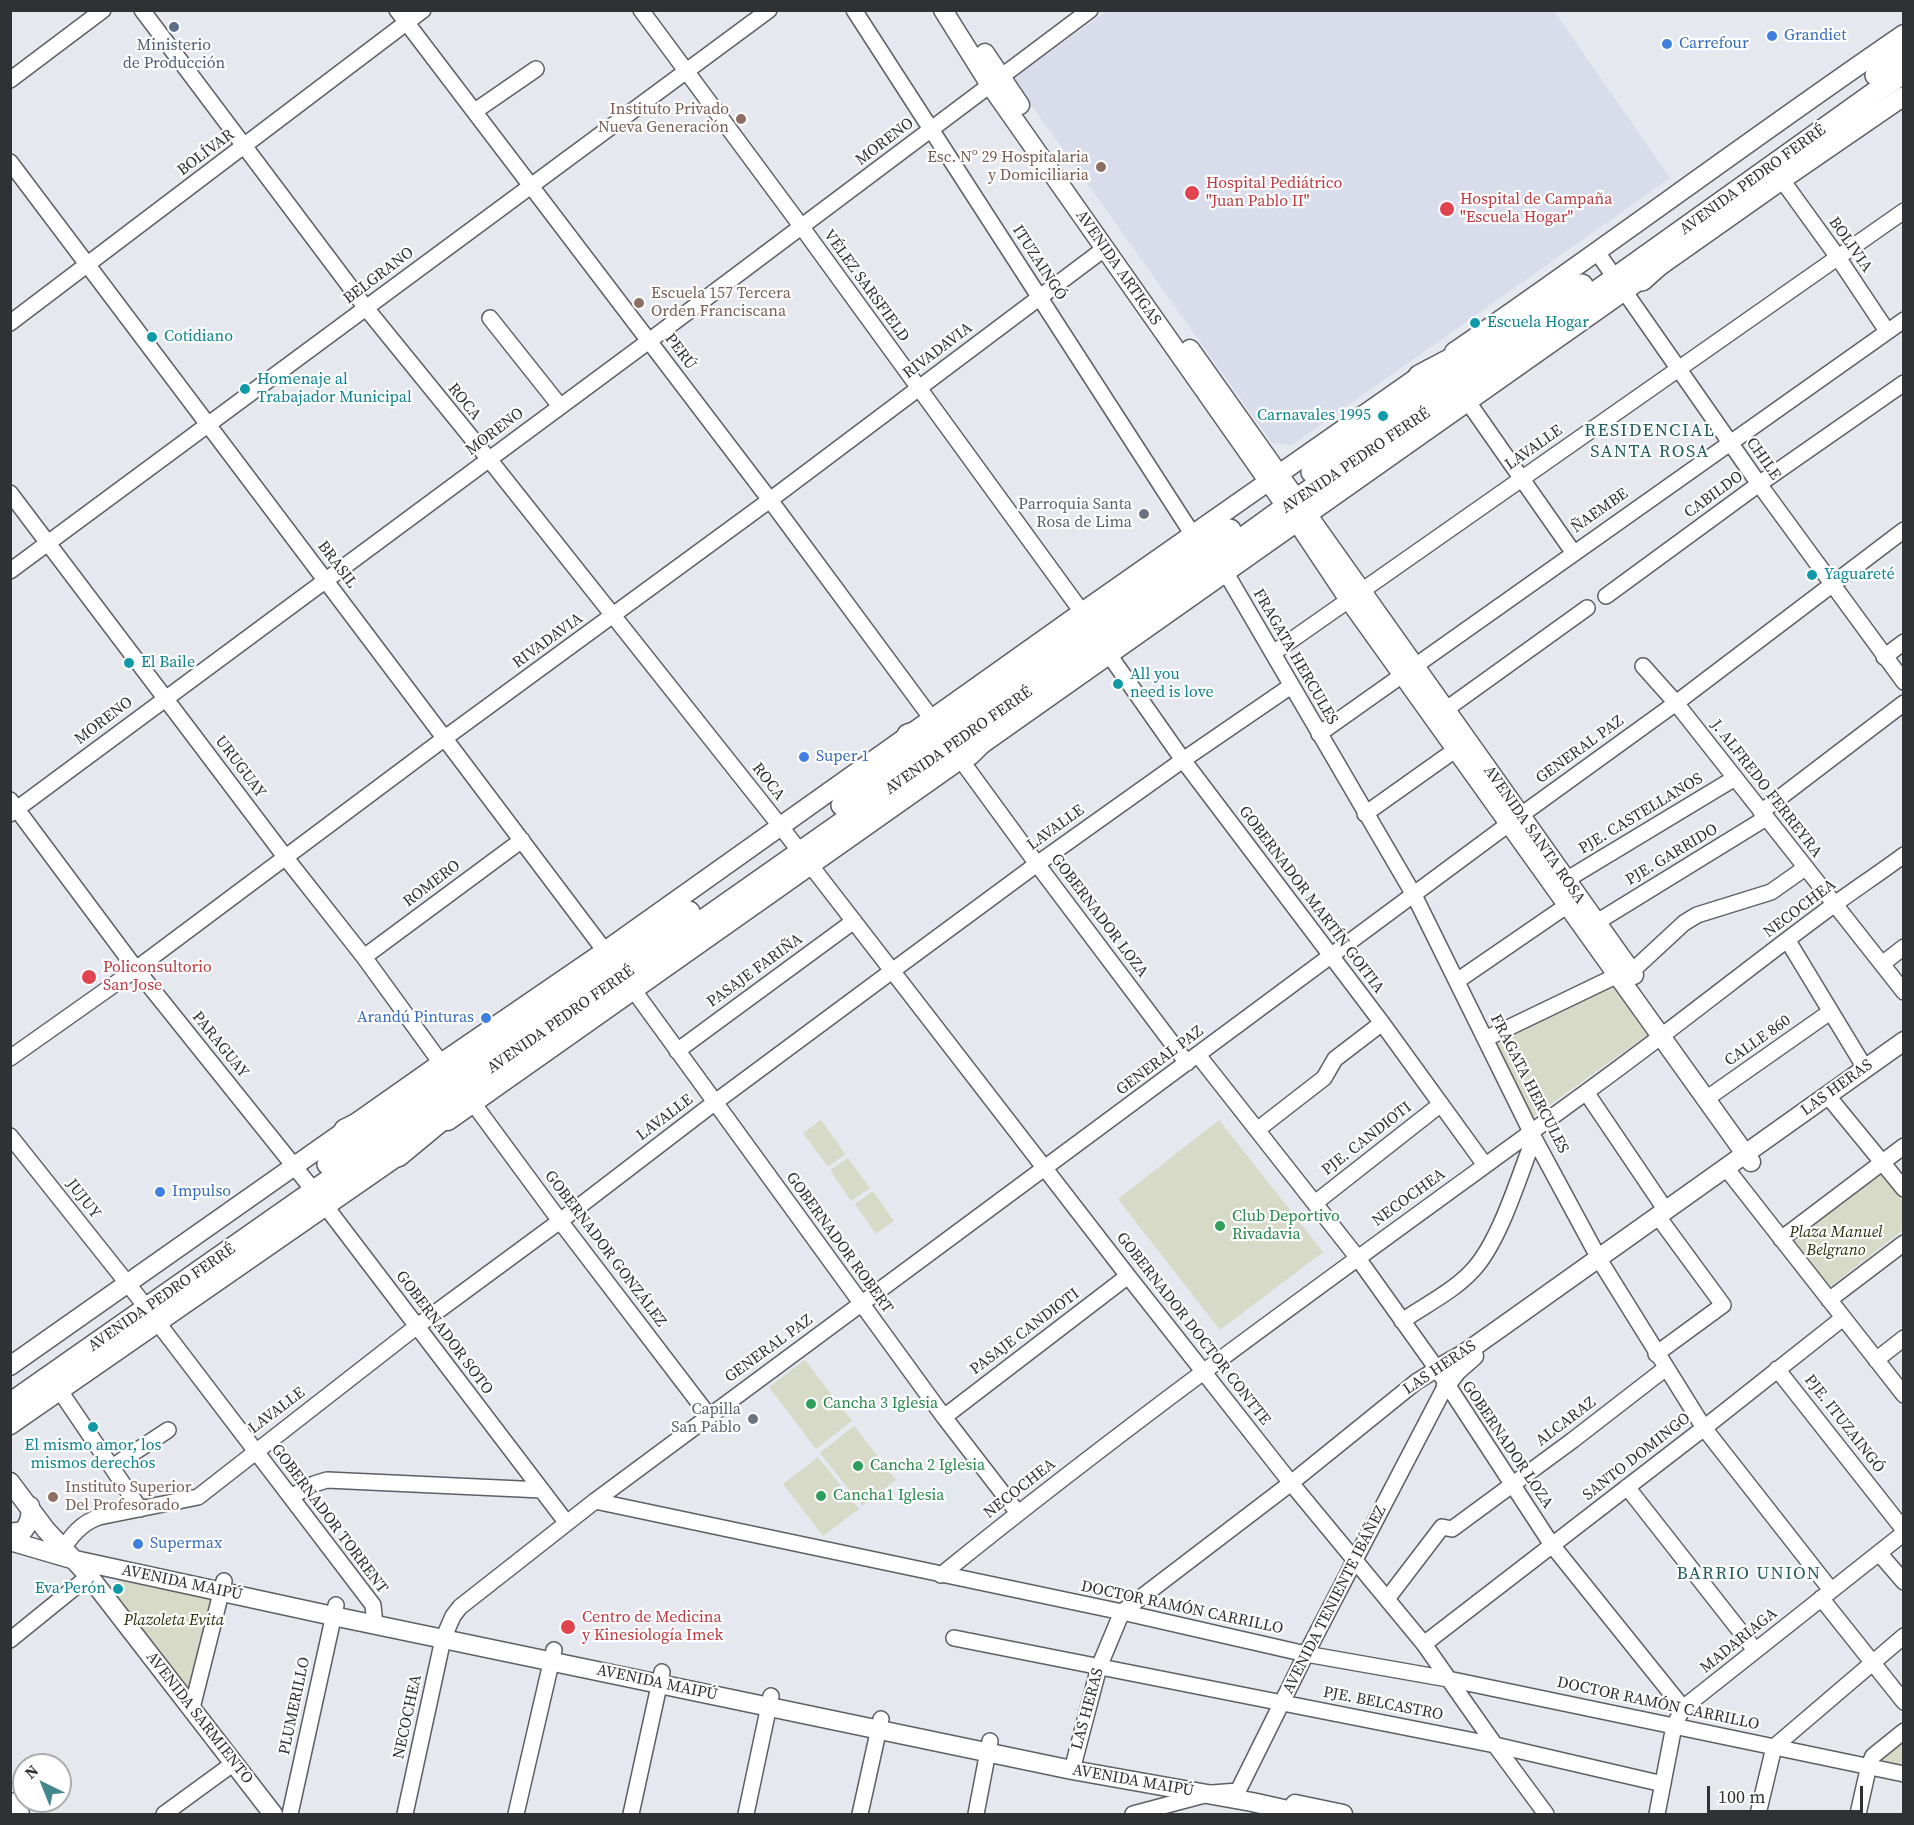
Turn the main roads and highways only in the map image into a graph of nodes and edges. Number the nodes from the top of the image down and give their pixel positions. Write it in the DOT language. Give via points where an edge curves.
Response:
graph roads {
  1 [pos="943,10"];
  2 [pos="957,10"];
  3 [pos="1904,34"];
  4 [pos="1904,56"];
  5 [pos="1904,72"];
  6 [pos="995,81"];
  7 [pos="1904,96"];
  8 [pos="1618,274"];
  9 [pos="1560,301"];
  10 [pos="1559,338"];
  11 [pos="1419,376"];
  12 [pos="1440,404"];
  13 [pos="1288,498"];
  14 [pos="1098,633"];
  15 [pos="1408,670"];
  16 [pos="908,735"];
  17 [pos="1462,745"];
  18 [pos="966,757"];
  19 [pos="1515,819"];
  20 [pos="796,847"];
  21 [pos="1573,901"];
  22 [pos="619,971"];
  23 [pos="1625,974"];
  24 [pos="546,1031"];
  25 [pos="1904,1041"];
  26 [pos="1904,1053"];
  27 [pos="465,1066"];
  28 [pos="1830,1099"];
  29 [pos="345,1130"];
  30 [pos="1753,1155"];
  31 [pos="398,1156"];
  32 [pos="309,1186"];
  33 [pos="143,1303"];
  34 [pos="10,1366"];
  35 [pos="1441,1377"];
  36 [pos="10,1386"];
  37 [pos="10,1404"];
  38 [pos="10,1425"];
  39 [pos="10,1482"];
  40 [pos="30,1506"];
  41 [pos="13,1542"];
  42 [pos="66,1555"];
  43 [pos="1073,1765"];
  44 [pos="10,1802"];
  45 [pos="1232,1802"];
  46 [pos="20,1815"];
  47 [pos="273,1815"];
  48 [pos="1306,1815"];
  49 [pos="1343,1815"];
  1 -- 6 [label="main road, AVENIDA ARTIGAS"];
  2 -- 6 [label="main road, AVENIDA ARTIGAS"];
  3 -- 8 [label="main road, AVENIDA PEDRO FERRÉ"];
  4 -- 8 [label="highway, AVENIDA PEDRO FERRÉ"];
  5 -- 8 [label="highway, AVENIDA PEDRO FERRÉ"];
  6 -- 13 [label="main road, AVENIDA ARTIGAS"];
  6 -- 13 [label="main road, AVENIDA ARTIGAS" via="1104,249"];
  7 -- 8 [label="main road, AVENIDA PEDRO FERRÉ" via="1782,180"];
  8 -- 9 [label="highway, AVENIDA PEDRO FERRÉ"];
  8 -- 10 [label="main road, AVENIDA PEDRO FERRÉ"];
  8 -- 11 [label="main road, AVENIDA PEDRO FERRÉ"];
  8 -- 12 [label="highway, AVENIDA PEDRO FERRÉ"];
  9 -- 11 [label="highway"];
  9 -- 13 [label="highway, AVENIDA PEDRO FERRÉ"];
  10 -- 12 [label="highway"];
  10 -- 13 [label="main road, AVENIDA PEDRO FERRÉ" via="1468,402"];
  11 -- 13 [label="main road, AVENIDA PEDRO FERRÉ"];
  12 -- 13 [label="highway, AVENIDA PEDRO FERRÉ"];
  13 -- 14 [label="highway, AVENIDA PEDRO FERRÉ"];
  13 -- 14 [label="main road, AVENIDA PEDRO FERRÉ" via="1193,535"];
  13 -- 14 [label="main road, AVENIDA PEDRO FERRÉ" via="1226,573"];
  13 -- 15 [label="main road, AVENIDA SANTA ROSA"];
  14 -- 16 [label="main road, AVENIDA PEDRO FERRÉ"];
  14 -- 16 [label="highway" via="1007,676 932,727"];
  14 -- 18 [label="highway"];
  14 -- 20 [label="highway, AVENIDA PEDRO FERRÉ"];
  15 -- 17 [label="main road, AVENIDA SANTA ROSA"];
  15 -- 17 [label="main road, AVENIDA SANTA ROSA" via="1445,710"];
  16 -- 20 [label="main road, AVENIDA PEDRO FERRÉ"];
  17 -- 19 [label="main road, AVENIDA SANTA ROSA"];
  18 -- 20 [label="main road, AVENIDA PEDRO FERRÉ"];
  19 -- 21 [label="main road, AVENIDA SANTA ROSA"];
  19 -- 21 [label="main road, AVENIDA SANTA ROSA" via="1566,880"];
  20 -- 22 [label="highway, AVENIDA PEDRO FERRÉ"];
  20 -- 22 [label="main road, AVENIDA PEDRO FERRÉ"];
  21 -- 23 [label="main road, AVENIDA SANTA ROSA"];
  21 -- 23 [label="main road, AVENIDA SANTA ROSA" via="1597,922"];
  22 -- 24 [label="highway, AVENIDA PEDRO FERRÉ"];
  22 -- 27 [label="highway, AVENIDA PEDRO FERRÉ"];
  22 -- 29 [label="main road, AVENIDA PEDRO FERRÉ" via="441,1063"];
  22 -- 31 [label="main road, AVENIDA PEDRO FERRÉ" via="473,1103"];
  23 -- 30 [label="main road, AVENIDA SANTA ROSA"];
  24 -- 31 [label="highway"];
  24 -- 32 [label="highway, AVENIDA PEDRO FERRÉ"];
  25 -- 28 [label="main road, LAS HERAS"];
  26 -- 28 [label="main road, LAS HERAS"];
  27 -- 29 [label="highway"];
  27 -- 32 [label="highway, AVENIDA PEDRO FERRÉ"];
  28 -- 30 [label="main road, LAS HERAS"];
  29 -- 32 [label="main road, AVENIDA PEDRO FERRÉ"];
  30 -- 35 [label="main road, LAS HERAS" via="1470,1349"];
  31 -- 32 [label="main road, AVENIDA PEDRO FERRÉ"];
  32 -- 33 [label="highway, AVENIDA PEDRO FERRÉ"];
  32 -- 33 [label="main road, AVENIDA PEDRO FERRÉ"];
  33 -- 34 [label="main road, AVENIDA PEDRO FERRÉ"];
  33 -- 36 [label="highway, AVENIDA PEDRO FERRÉ"];
  33 -- 37 [label="highway, AVENIDA PEDRO FERRÉ"];
  33 -- 38 [label="main road, AVENIDA PEDRO FERRÉ" via="60,1391"];
  39 -- 40 [label="main road, AVENIDA SARMIENTO"];
  40 -- 41 [label="main road" via="30,1522"];
  40 -- 42 [label="main road, AVENIDA SARMIENTO"];
  41 -- 42 [label="main road, AVENIDA MAIPÚ"];
  42 -- 43 [label="main road, AVENIDA MAIPÚ" via="110,1556 334,1611"];
  42 -- 47 [label="main road, AVENIDA SARMIENTO" via="89,1576"];
  43 -- 45 [label="main road, AVENIDA MAIPÚ"];
  43 -- 45 [label="main road, AVENIDA MAIPÚ"];
  44 -- 46 [label="main road"];
  45 -- 48 [label="main road, AVENIDA MAIPÚ"];
  45 -- 49 [label="main road, AVENIDA MAIPÚ"];
}
